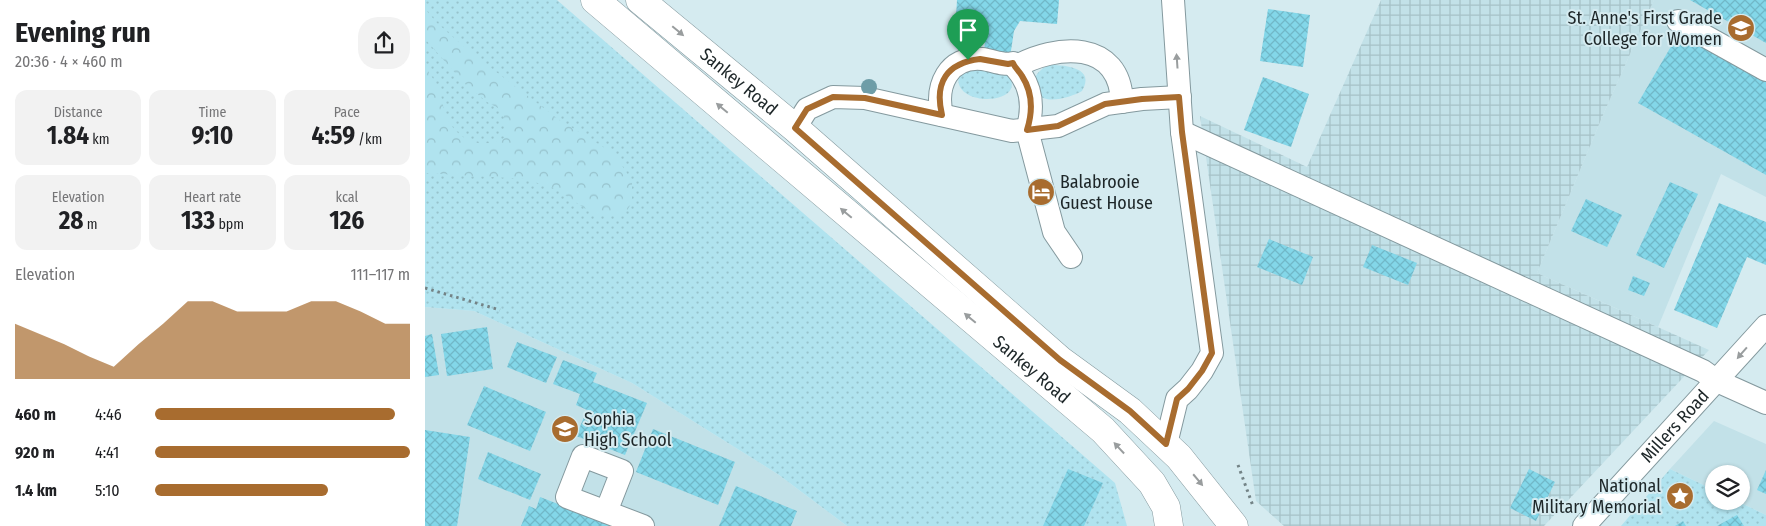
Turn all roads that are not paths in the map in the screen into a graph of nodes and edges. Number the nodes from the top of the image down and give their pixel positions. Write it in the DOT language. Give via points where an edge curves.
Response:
graph roads {
  1 [pos="595,0"];
  2 [pos="640,0"];
  3 [pos="1173,0"];
  4 [pos="1678,21"];
  5 [pos="1015,66"];
  6 [pos="1766,70"];
  7 [pos="1179,97"];
  8 [pos="1122,102"];
  9 [pos="942,115"];
  10 [pos="795,128"];
  11 [pos="1027,130"];
  12 [pos="1182,132"];
  13 [pos="1071,257"];
  14 [pos="1766,326"];
  15 [pos="1717,381"];
  16 [pos="1766,403"];
  17 [pos="1166,444"];
  18 [pos="1152,484"];
  19 [pos="606,512"];
  20 [pos="643,526"];
  21 [pos="1169,526"];
  22 [pos="1234,526"];
  23 [pos="1584,526"];
  18 -- 1 [label="main road, Sankey Road, one-way" via="1103,430"];
  2 -- 10 [label="main road, Sankey Road, one-way"];
  7 -- 3 [label="street, one-way"];
  4 -- 6 [label="street"];
  5 -- 8 [label="street" via="1048,54 1091,54 1109,64 1115,73 1120,82"];
  5 -- 9 [label="street" via="1013,63 980,59 968,60 950,70 940,96"];
  5 -- 11 [label="street" via="1030,93 1032,106"];
  7 -- 8 [label="street"];
  7 -- 12 [label="street"];
  8 -- 11 [label="street" via="1105,104 1058,126"];
  9 -- 10 [label="street" via="865,98 833,97 807,109"];
  9 -- 11 [label="street" via="1012,131"];
  10 -- 17 [label="main road, Sankey Road" via="1060,360 1130,411"];
  11 -- 13 [label="street" via="1053,232"];
  12 -- 15 [label="street" via="1703,371"];
  12 -- 17 [label="street" via="1212,353 1202,371 1177,399"];
  14 -- 15 [label="street, Millers Road, one-way"];
  15 -- 16 [label="street"];
  15 -- 23 [label="street, Millers Road"];
  17 -- 18 [label="main road"];
  17 -- 22 [label="main road, Sankey Road, one-way"];
  18 -- 21 [label="main road, Sankey Road" via="1166,507"];
  19 -- 20 [label="street"];
}
